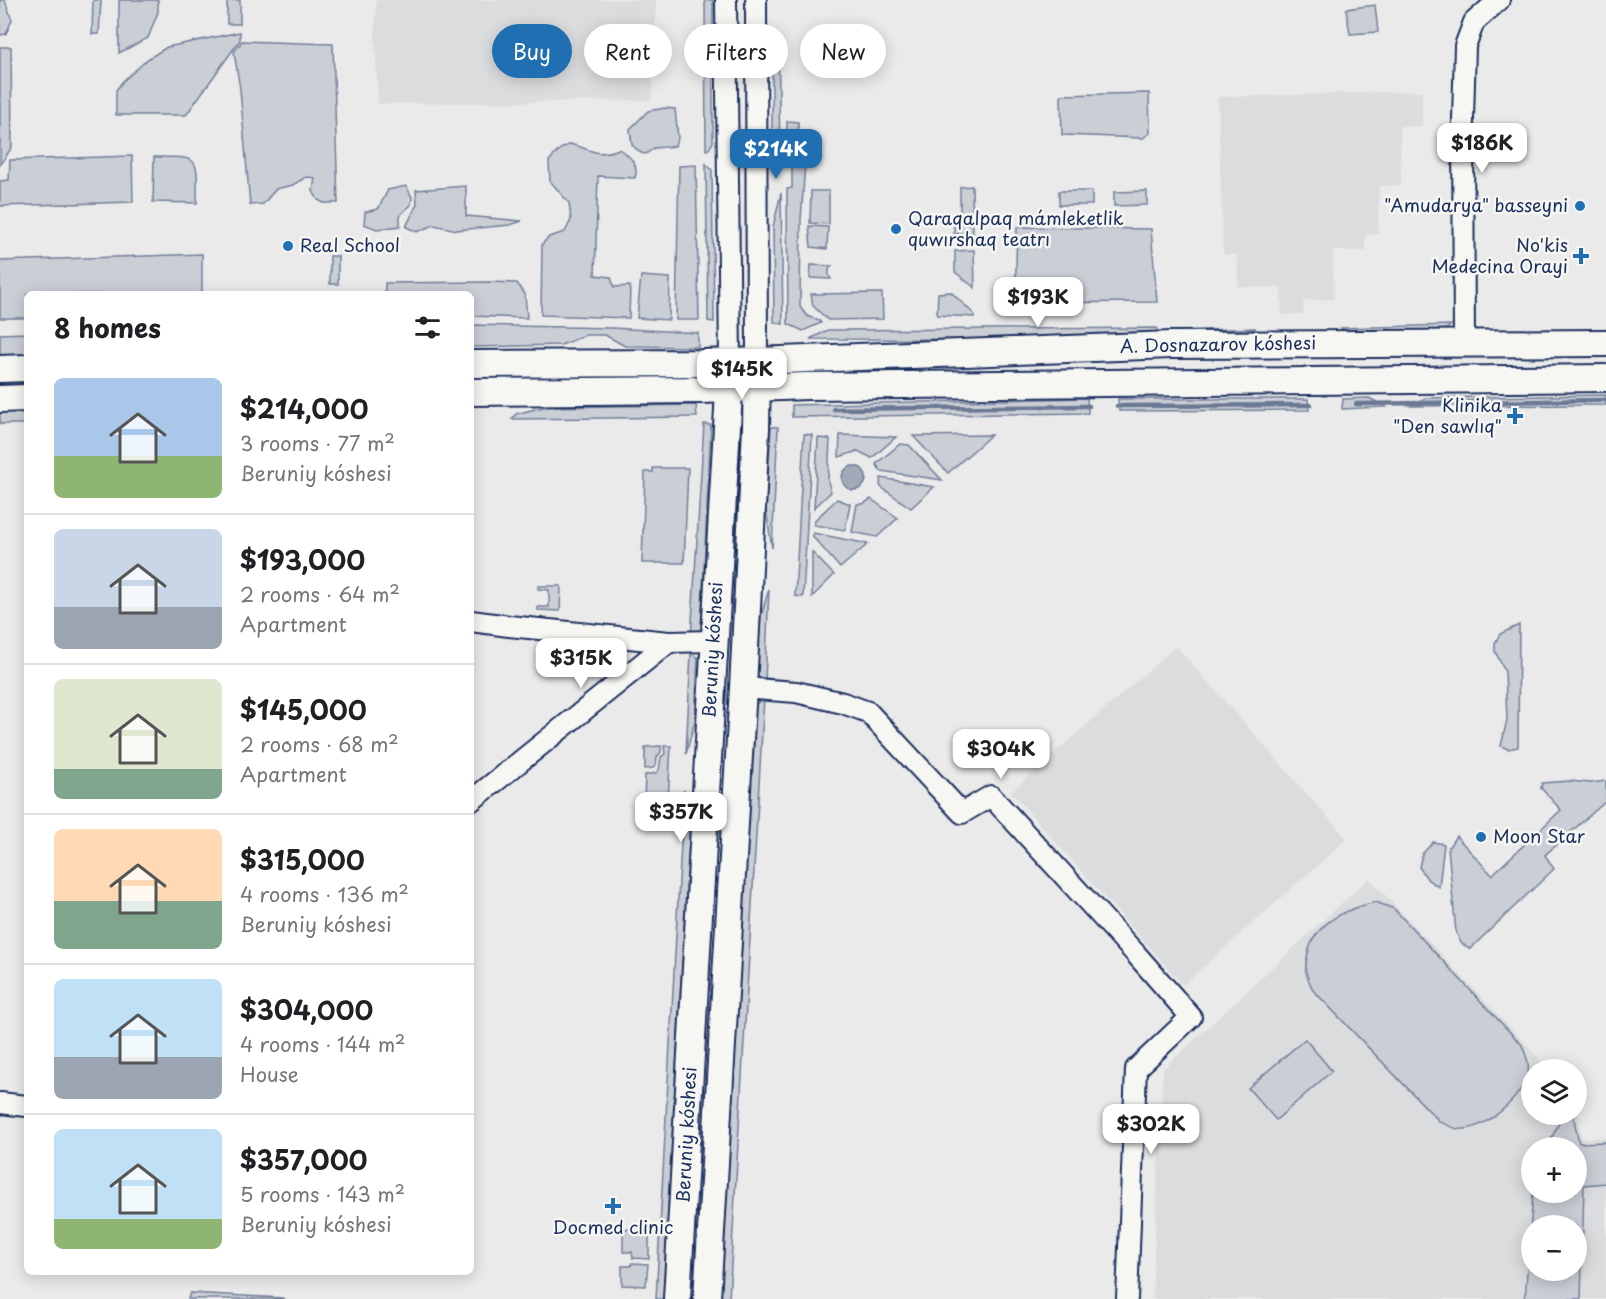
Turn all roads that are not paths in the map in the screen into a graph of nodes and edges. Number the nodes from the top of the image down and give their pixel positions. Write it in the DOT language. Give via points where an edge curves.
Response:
graph roads {
  1 [pos="726,0"];
  2 [pos="756,0"];
  3 [pos="1499,0"];
  4 [pos="729,309"];
  5 [pos="758,310"];
  6 [pos="1464,342"];
  7 [pos="1606,343"];
  8 [pos="804,359"];
  9 [pos="730,361"];
  10 [pos="757,361"];
  11 [pos="692,363"];
  12 [pos="474,364"];
  13 [pos="24,368"];
  14 [pos="0,369"];
  15 [pos="1606,378"];
  16 [pos="807,386"];
  17 [pos="757,388"];
  18 [pos="729,389"];
  19 [pos="692,390"];
  20 [pos="474,392"];
  21 [pos="24,398"];
  22 [pos="0,399"];
  23 [pos="727,428"];
  24 [pos="756,428"];
  25 [pos="474,621"];
  26 [pos="714,641"];
  27 [pos="669,642"];
  28 [pos="743,688"];
  29 [pos="474,799"];
  30 [pos="0,1104"];
  31 [pos="24,1106"];
  32 [pos="683,1197"];
  33 [pos="712,1200"];
  34 [pos="678,1299"];
  35 [pos="707,1299"];
  36 [pos="1127,1299"];
  1 -- 4 [label="street, Beruniy kóshesi"];
  2 -- 5 [label="street, Beruniy kóshesi"];
  3 -- 6 [label="street" via="1474,22 1465,46"];
  4 -- 5 [label="street" via="744,318"];
  4 -- 9 [label="street, Beruniy kóshesi"];
  5 -- 10 [label="street, Beruniy kóshesi"];
  6 -- 7 [label="main road, A. Dosnazarov kóshesi"];
  6 -- 8 [label="main road, A. Dosnazarov kóshesi" via="1171,345"];
  8 -- 10 [label="main road, A. Dosnazarov kóshesi"];
  8 -- 16 [label="main road" via="797,373"];
  9 -- 10 [label="main road, A. Dosnazarov kóshesi"];
  9 -- 11 [label="main road, A. Dosnazarov kóshesi"];
  9 -- 18 [label="main road, Beruniy kóshesi"];
  10 -- 17 [label="main road, Beruniy kóshesi"];
  11 -- 12 [label="main road, A. Dosnazarov kóshesi"];
  11 -- 19 [label="main road" via="699,368 701,377"];
  13 -- 14 [label="main road"];
  15 -- 16 [label="main road, A. Dosnazarov kóshesi"];
  16 -- 17 [label="main road, A. Dosnazarov kóshesi"];
  17 -- 18 [label="main road, A. Dosnazarov kóshesi"];
  17 -- 24 [label="main road, Beruniy kóshesi"];
  18 -- 19 [label="main road, A. Dosnazarov kóshesi"];
  18 -- 23 [label="main road, Beruniy kóshesi"];
  19 -- 20 [label="main road, A. Dosnazarov kóshesi"];
  21 -- 22 [label="main road"];
  23 -- 24 [label="main road" via="739,422"];
  23 -- 26 [label="main road, Beruniy kóshesi"];
  24 -- 28 [label="main road, Beruniy kóshesi"];
  25 -- 27 [label="street"];
  26 -- 27 [label="street"];
  26 -- 32 [label="main road, Beruniy kóshesi"];
  27 -- 29 [label="street"];
  28 -- 33 [label="main road, Beruniy kóshesi"];
  28 -- 36 [label="street" via="796,692 868,712 962,813 991,796 1191,1017 1136,1069"];
  30 -- 31 [label="street"];
  32 -- 33 [label="main road"];
  32 -- 34 [label="main road, Beruniy kóshesi"];
  33 -- 35 [label="main road, Beruniy kóshesi"];
}
